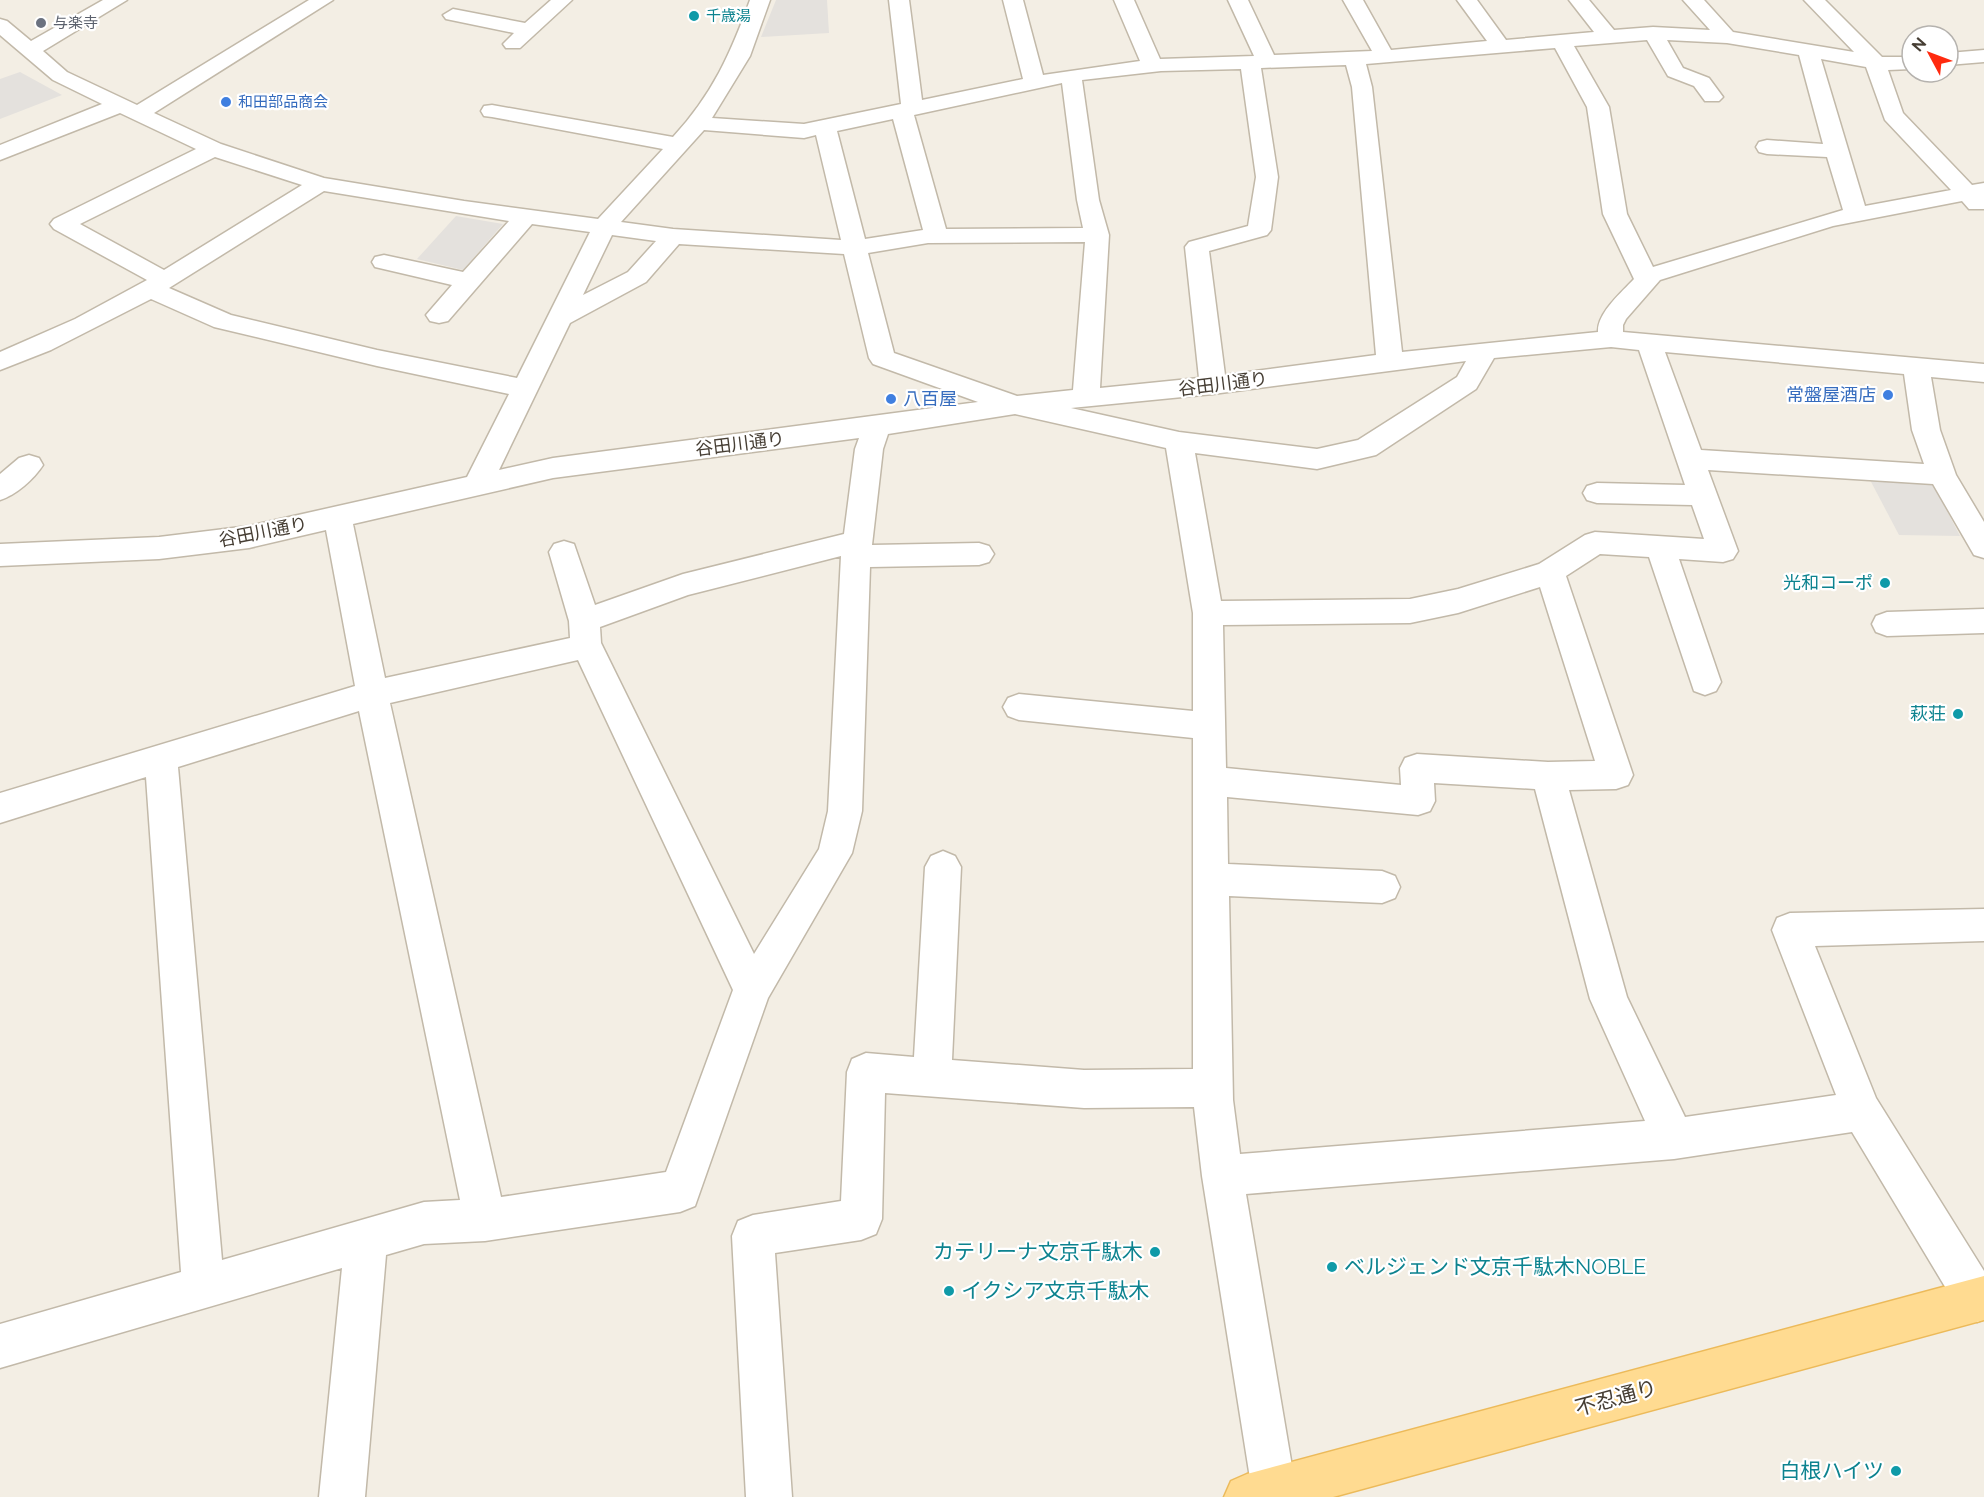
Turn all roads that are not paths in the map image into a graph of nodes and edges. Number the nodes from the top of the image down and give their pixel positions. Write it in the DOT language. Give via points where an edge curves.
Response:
graph roads {
  1 [pos="117,0"];
  2 [pos="323,0"];
  3 [pos="562,0"];
  4 [pos="760,0"];
  5 [pos="899,0"];
  6 [pos="1013,0"];
  7 [pos="1124,0"];
  8 [pos="1238,0"];
  9 [pos="1353,0"];
  10 [pos="1467,0"];
  11 [pos="1579,0"];
  12 [pos="1693,0"];
  13 [pos="1814,0"];
  14 [pos="453,15"];
  15 [pos="0,25"];
  16 [pos="529,30"];
  17 [pos="1653,33"];
  18 [pos="1608,36"];
  19 [pos="1727,37"];
  20 [pos="1561,41"];
  21 [pos="513,44"];
  22 [pos="1500,46"];
  23 [pos="31,49"];
  24 [pos="1808,50"];
  25 [pos="1385,56"];
  26 [pos="1984,56"];
  27 [pos="1960,58"];
  28 [pos="1354,59"];
  29 [pos="1259,62"];
  30 [pos="1874,62"];
  31 [pos="1900,64"];
  32 [pos="1152,66"];
  33 [pos="1071,75"];
  34 [pos="1035,83"];
  35 [pos="1712,97"];
  36 [pos="130,109"];
  37 [pos="907,110"];
  38 [pos="492,111"];
  39 [pos="698,123"];
  40 [pos="825,127"];
  41 [pos="678,145"];
  42 [pos="1767,147"];
  43 [pos="213,149"];
  44 [pos="1835,151"];
  45 [pos="0,153"];
  46 [pos="320,184"];
  47 [pos="1975,191"];
  48 [pos="1984,212"];
  49 [pos="1859,214"];
  50 [pos="526,216"];
  51 [pos="604,227"];
  52 [pos="673,236"];
  53 [pos="936,236"];
  54 [pos="1097,236"];
  55 [pos="856,248"];
  56 [pos="384,262"];
  57 [pos="1647,280"];
  58 [pos="468,281"];
  59 [pos="158,284"];
  60 [pos="439,315"];
  61 [pos="559,318"];
  62 [pos="1611,339"];
  63 [pos="1649,343"];
  64 [pos="1485,350"];
  65 [pos="0,362"];
  66 [pos="1390,363"];
  67 [pos="1916,368"];
  68 [pos="1984,373"];
  69 [pos="1213,386"];
  70 [pos="525,388"];
  71 [pos="1086,399"];
  72 [pos="1015,405"];
  73 [pos="877,426"];
  74 [pos="1179,441"];
  75 [pos="1691,459"];
  76 [pos="29,465"];
  77 [pos="1942,475"];
  78 [pos="478,484"];
  79 [pos="0,490"];
  80 [pos="1598,493"];
  81 [pos="1703,495"];
  82 [pos="336,518"];
  83 [pos="1984,547"];
  84 [pos="1660,548"];
  85 [pos="858,549"];
  86 [pos="564,552"];
  87 [pos="979,554"];
  88 [pos="0,555"];
  89 [pos="1550,572"];
  90 [pos="1208,613"];
  91 [pos="1984,621"];
  92 [pos="1887,624"];
  93 [pos="585,634"];
  94 [pos="1705,682"];
  95 [pos="372,694"];
  96 [pos="1018,707"];
  97 [pos="1209,726"];
  98 [pos="161,760"];
  99 [pos="1548,776"];
  100 [pos="1210,781"];
  101 [pos="0,808"];
  102 [pos="943,867"];
  103 [pos="1210,879"];
  104 [pos="1382,887"];
  105 [pos="1984,925"];
  106 [pos="752,990"];
  107 [pos="932,1077"];
  108 [pos="1213,1089"];
  109 [pos="1862,1110"];
  110 [pos="1674,1139"];
  111 [pos="1222,1176"];
  112 [pos="485,1220"];
  113 [pos="366,1241"];
  114 [pos="203,1287"];
  115 [pos="1980,1299"];
  116 [pos="0,1346"];
  117 [pos="1260,1494"];
  118 [pos="342,1497"];
  119 [pos="770,1497"];
  1 -- 23 [label="street"];
  2 -- 36 [label="street"];
  3 -- 16 [label="street"];
  4 -- 39 [label="street" via="740,56"];
  5 -- 37 [label="street"];
  6 -- 34 [label="street"];
  7 -- 32 [label="street"];
  8 -- 29 [label="street"];
  9 -- 25 [label="street"];
  10 -- 22 [label="street"];
  11 -- 18 [label="street"];
  12 -- 19 [label="street"];
  13 -- 30 [label="street"];
  14 -- 16 [label="street"];
  15 -- 23 [label="street"];
  16 -- 21 [label="street"];
  17 -- 18 [label="street"];
  17 -- 19 [label="street"];
  17 -- 35 [label="street" via="1675,72 1702,82"];
  18 -- 20 [label="street"];
  19 -- 24 [label="street"];
  20 -- 22 [label="street"];
  20 -- 57 [label="street" via="1598,107 1615,214"];
  22 -- 25 [label="street"];
  23 -- 36 [label="street" via="60,76"];
  24 -- 30 [label="street"];
  24 -- 44 [label="street"];
  25 -- 28 [label="street"];
  26 -- 27 [label="street"];
  28 -- 29 [label="street"];
  28 -- 66 [label="street" via="1362,87"];
  29 -- 32 [label="street"];
  29 -- 69 [label="street" via="1267,177 1259,230 1197,247"];
  30 -- 31 [label="street"];
  30 -- 47 [label="street" via="1893,115"];
  32 -- 33 [label="street"];
  33 -- 34 [label="street"];
  33 -- 54 [label="street" via="1088,200"];
  34 -- 37 [label="street"];
  36 -- 43 [label="street"];
  36 -- 45 [label="street"];
  37 -- 40 [label="street"];
  37 -- 53 [label="street"];
  38 -- 41 [label="street"];
  39 -- 40 [label="street" via="804,131"];
  39 -- 41 [label="street"];
  40 -- 55 [label="street"];
  41 -- 51 [label="street"];
  42 -- 44 [label="street"];
  43 -- 46 [label="street"];
  43 -- 59 [label="street" via="62,224"];
  44 -- 49 [label="street" via="1851,205"];
  46 -- 50 [label="street"];
  46 -- 59 [label="street"];
  47 -- 48 [label="street"];
  47 -- 49 [label="street"];
  49 -- 57 [label="street" via="1651,274"];
  50 -- 51 [label="street"];
  50 -- 58 [label="street"];
  51 -- 52 [label="street"];
  51 -- 61 [label="street"];
  52 -- 55 [label="street"];
  52 -- 61 [label="street" via="637,277"];
  53 -- 54 [label="street"];
  53 -- 55 [label="street"];
  54 -- 71 [label="street"];
  55 -- 72 [label="street" via="882,358"];
  56 -- 58 [label="street"];
  57 -- 62 [label="street" via="1610,325"];
  58 -- 60 [label="street"];
  59 -- 65 [label="street" via="37,348"];
  59 -- 70 [label="street" via="223,321"];
  61 -- 70 [label="street"];
  62 -- 63 [label="street, 谷田川通り"];
  62 -- 64 [label="street, 谷田川通り"];
  63 -- 67 [label="street, 谷田川通り"];
  63 -- 75 [label="street"];
  64 -- 66 [label="street, 谷田川通り"];
  64 -- 74 [label="street" via="1467,383 1366,448 1317,459"];
  66 -- 69 [label="street, 谷田川通り"];
  67 -- 68 [label="street, 谷田川通り"];
  67 -- 77 [label="street" via="1926,430"];
  69 -- 71 [label="street, 谷田川通り"];
  70 -- 78 [label="street"];
  71 -- 72 [label="street, 谷田川通り"];
  72 -- 73 [label="street, 谷田川通り"];
  72 -- 74 [label="street"];
  73 -- 78 [label="street, 谷田川通り" via="553,468"];
  73 -- 85 [label="street" via="869,449"];
  74 -- 90 [label="street"];
  75 -- 77 [label="street"];
  75 -- 81 [label="street"];
  76 -- 79 [label="street"];
  77 -- 83 [label="street"];
  78 -- 82 [label="street, 谷田川通り"];
  80 -- 81 [label="street"];
  81 -- 84 [label="street" via="1723,551"];
  82 -- 88 [label="street, 谷田川通り" via="249,537 159,548"];
  82 -- 95 [label="street"];
  84 -- 89 [label="street" via="1595,543"];
  84 -- 94 [label="street"];
  85 -- 87 [label="street"];
  85 -- 93 [label="street" via="683,585"];
  85 -- 106 [label="street" via="853,581 845,811 835,853"];
  86 -- 93 [label="street"];
  89 -- 90 [label="street" via="1458,601 1410,611"];
  89 -- 99 [label="street" via="1616,775"];
  90 -- 97 [label="street"];
  91 -- 92 [label="street"];
  93 -- 95 [label="street"];
  93 -- 106 [label="street"];
  95 -- 98 [label="street"];
  95 -- 112 [label="street"];
  96 -- 97 [label="street"];
  97 -- 100 [label="street"];
  98 -- 101 [label="street"];
  98 -- 114 [label="street"];
  99 -- 100 [label="street" via="1418,768 1418,801"];
  99 -- 110 [label="street" via="1609,999"];
  100 -- 103 [label="street"];
  102 -- 107 [label="street"];
  103 -- 104 [label="street"];
  103 -- 108 [label="street"];
  105 -- 109 [label="street" via="1790,930"];
  106 -- 112 [label="street" via="680,1191"];
  107 -- 108 [label="street" via="1084,1089"];
  107 -- 119 [label="street" via="866,1072 861,1219 753,1236"];
  108 -- 111 [label="street"];
  109 -- 110 [label="street"];
  109 -- 115 [label="street"];
  110 -- 111 [label="street"];
  111 -- 117 [label="street"];
  112 -- 113 [label="street" via="424,1223"];
  113 -- 114 [label="street"];
  113 -- 118 [label="street"];
  114 -- 116 [label="street"];
  115 -- 117 [label="main road, 不忍通り"];
}
